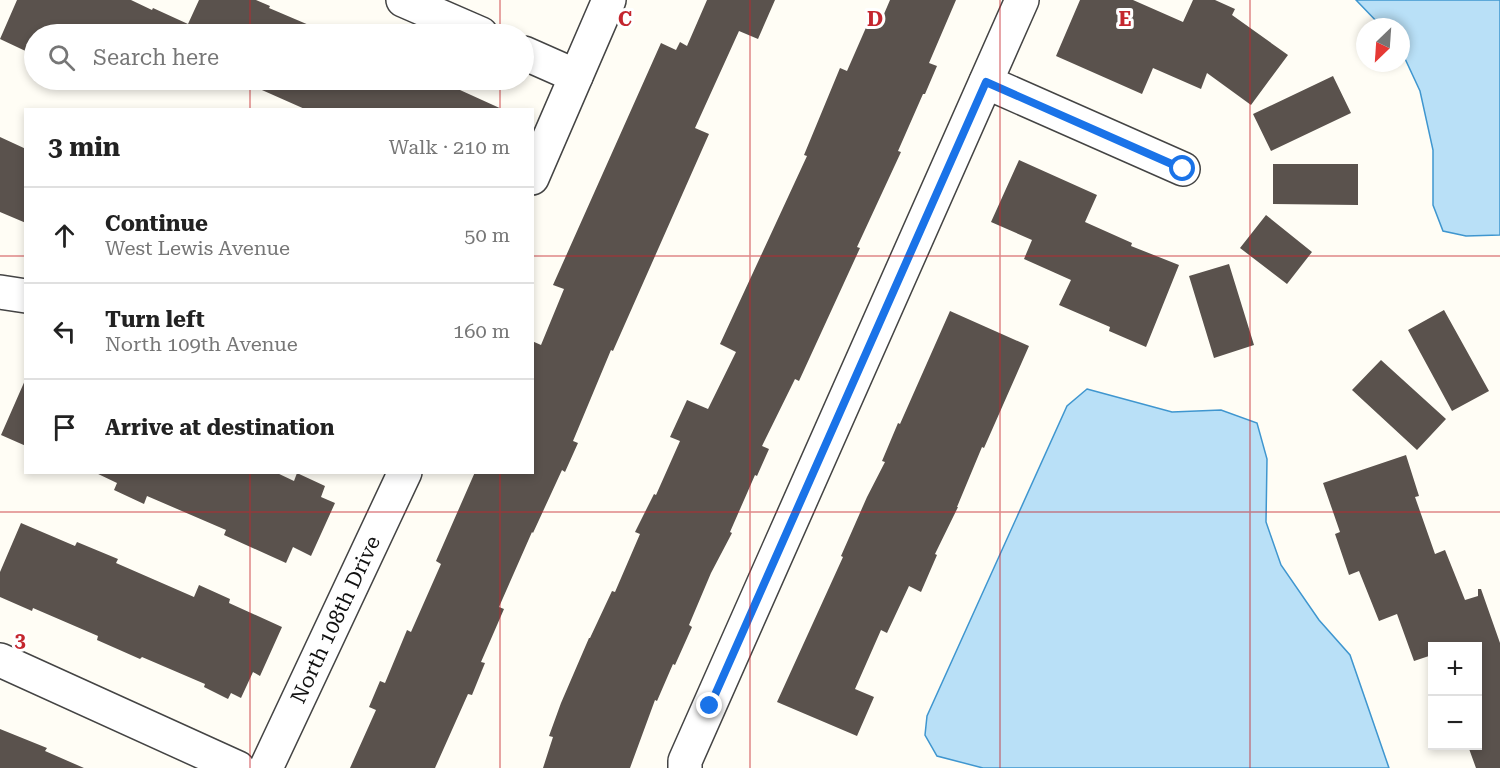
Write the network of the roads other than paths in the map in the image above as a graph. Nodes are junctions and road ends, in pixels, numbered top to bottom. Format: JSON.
{"nodes":[{"id":1,"x":403,"y":0,"type":"edge"},
{"id":2,"x":609,"y":0,"type":"edge"},
{"id":3,"x":1022,"y":0,"type":"edge"},
{"id":4,"x":458,"y":24,"type":"edge"},
{"id":5,"x":534,"y":57,"type":"edge"},
{"id":6,"x":576,"y":76,"type":"junction"},
{"id":7,"x":986,"y":82,"type":"junction"},
{"id":8,"x":1183,"y":169,"type":"dead end"},
{"id":9,"x":534,"y":173,"type":"edge"},
{"id":10,"x":0,"y":292,"type":"edge"},
{"id":11,"x":24,"y":296,"type":"edge"},
{"id":12,"x":404,"y":474,"type":"edge"},
{"id":13,"x":0,"y":660,"type":"edge"},
{"id":14,"x":238,"y":768,"type":"edge"},
{"id":15,"x":266,"y":768,"type":"edge"},
{"id":16,"x":685,"y":768,"type":"edge"}],
"edges":[{"from":1,"to":4,"type":"street"},
{"from":2,"to":6,"type":"street"},
{"from":3,"to":7,"type":"street"},
{"from":5,"to":6,"type":"street"},
{"from":6,"to":9,"type":"street"},
{"from":7,"to":8,"type":"street"},
{"from":7,"to":16,"type":"street"},
{"from":10,"to":11,"type":"street"},
{"from":12,"to":15,"type":"street","name":"North 108th Drive"},
{"from":13,"to":14,"type":"street"}]}
